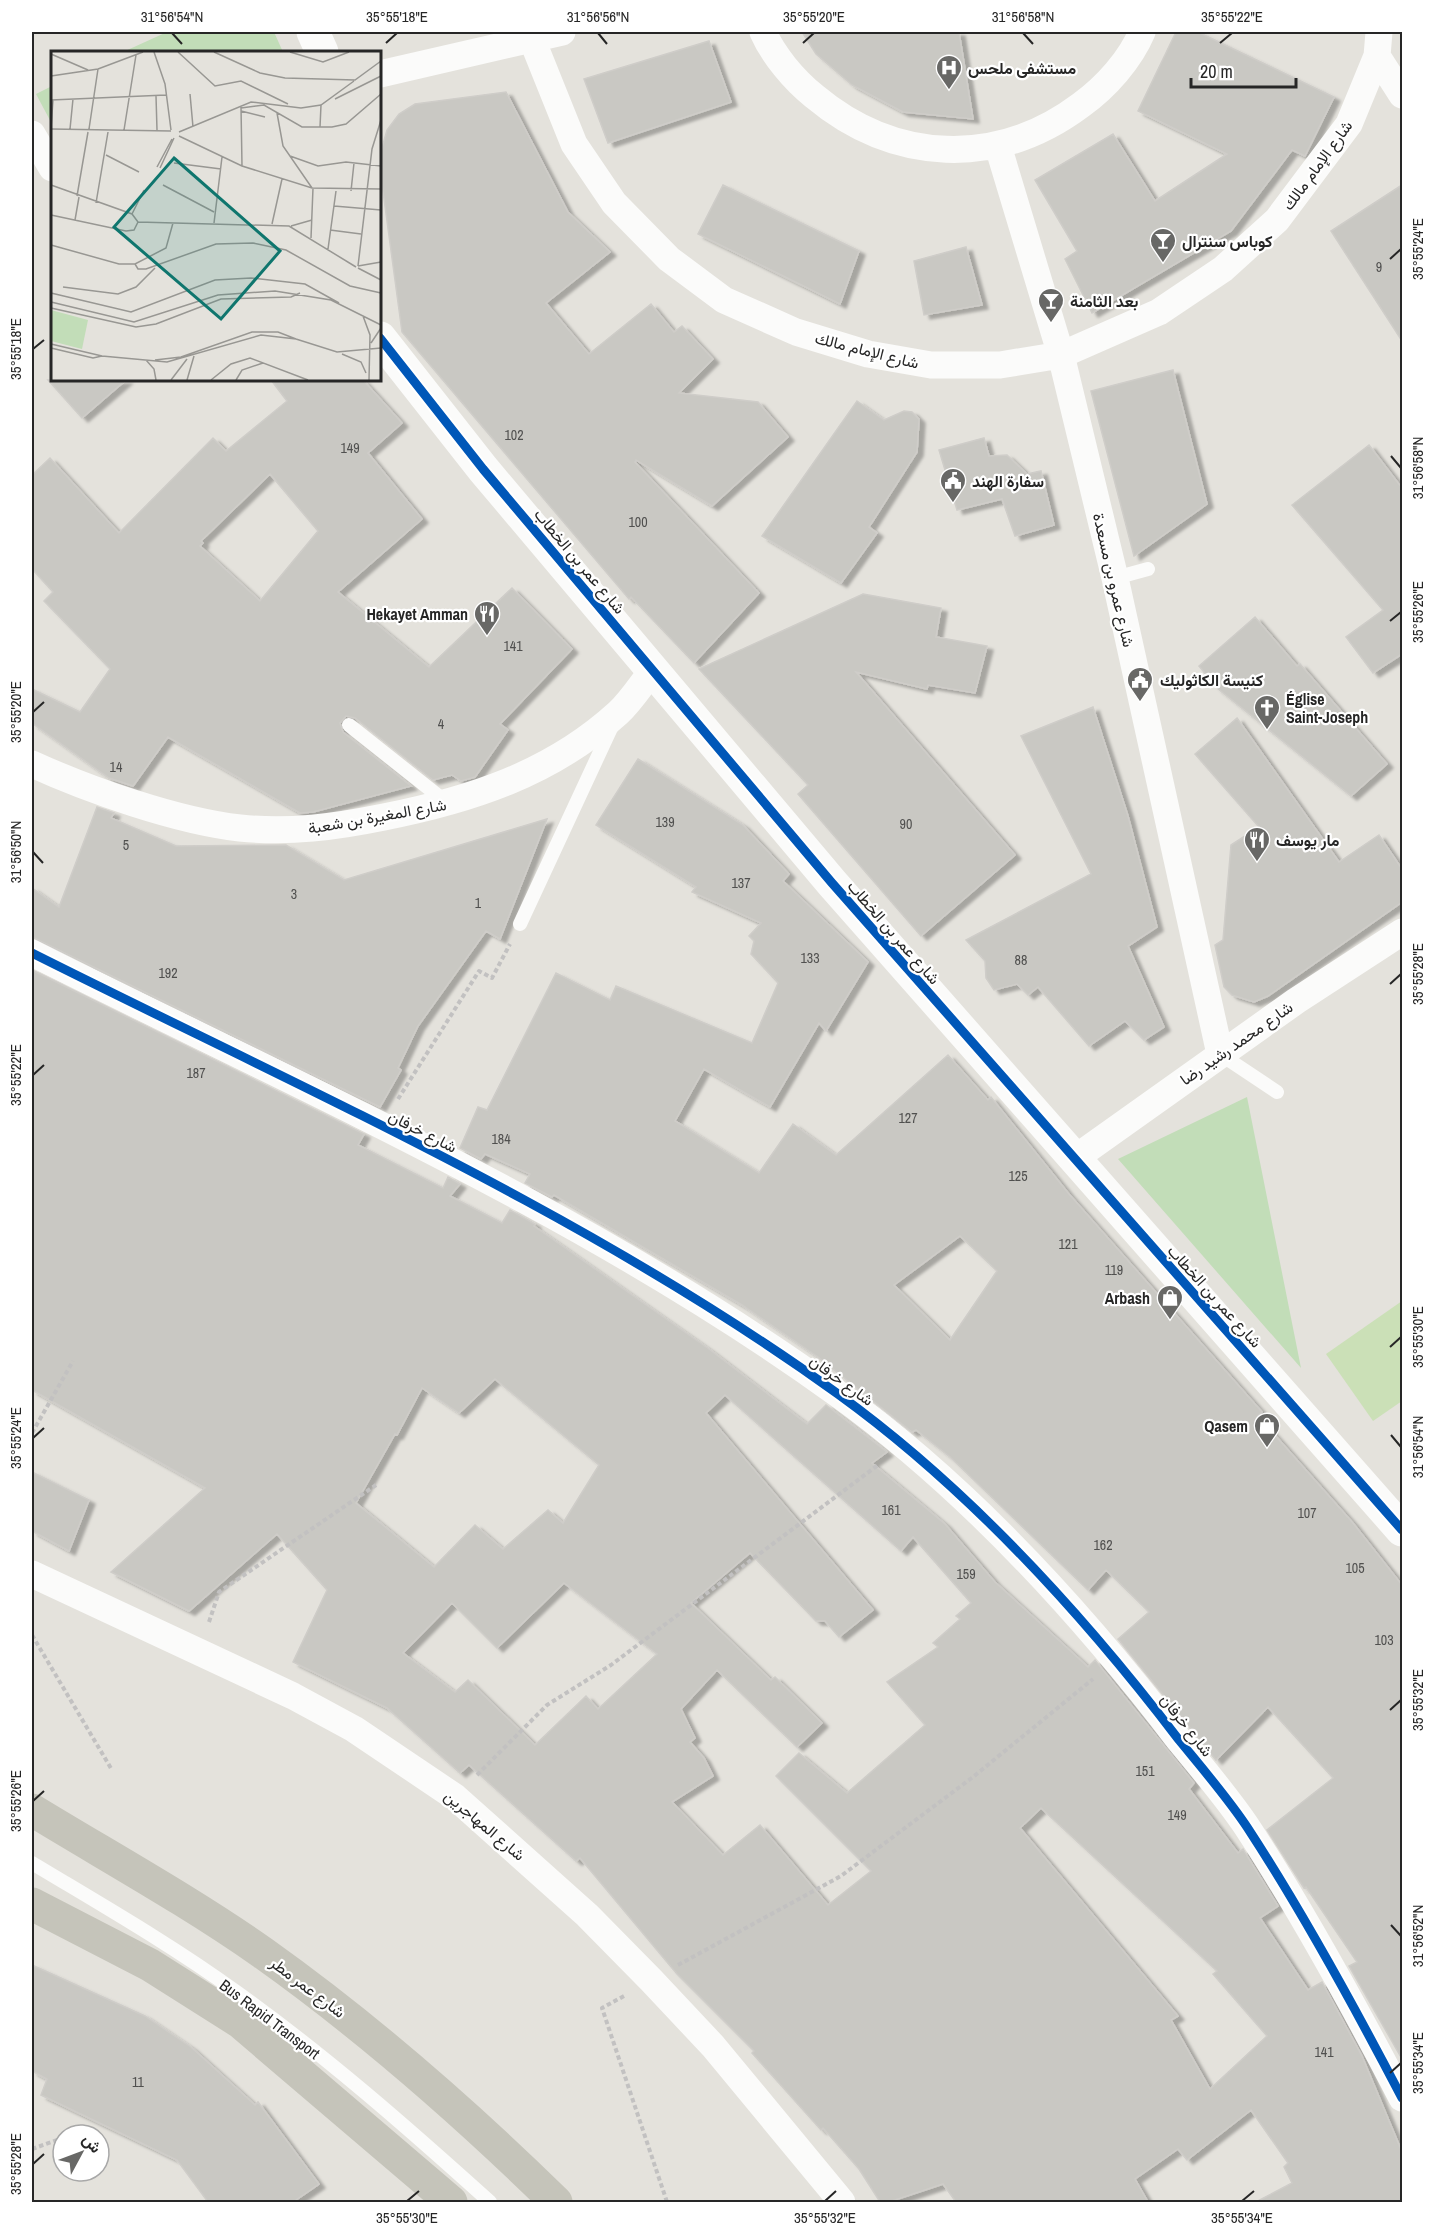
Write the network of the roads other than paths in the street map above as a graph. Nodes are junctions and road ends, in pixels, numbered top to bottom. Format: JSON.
{"nodes":[{"id":1,"x":313,"y":32,"type":"edge"},
{"id":2,"x":562,"y":32,"type":"edge"},
{"id":3,"x":763,"y":32,"type":"edge"},
{"id":4,"x":1142,"y":32,"type":"edge"},
{"id":5,"x":530,"y":35,"type":"edge"},
{"id":6,"x":1378,"y":44,"type":"edge"},
{"id":7,"x":322,"y":51,"type":"edge"},
{"id":8,"x":381,"y":74,"type":"edge"},
{"id":9,"x":1402,"y":95,"type":"edge"},
{"id":10,"x":32,"y":134,"type":"edge"},
{"id":11,"x":998,"y":146,"type":"junction"},
{"id":12,"x":51,"y":166,"type":"edge"},
{"id":13,"x":381,"y":339,"type":"edge"},
{"id":14,"x":1061,"y":355,"type":"junction"},
{"id":15,"x":1148,"y":569,"type":"dead end"},
{"id":16,"x":1115,"y":578,"type":"junction"},
{"id":17,"x":652,"y":671,"type":"junction"},
{"id":18,"x":618,"y":713,"type":"junction"},
{"id":19,"x":349,"y":725,"type":"dead end"},
{"id":20,"x":32,"y":764,"type":"edge"},
{"id":21,"x":448,"y":804,"type":"junction"},
{"id":22,"x":520,"y":924,"type":"road end"},
{"id":23,"x":1402,"y":932,"type":"edge"},
{"id":24,"x":32,"y":953,"type":"edge"},
{"id":25,"x":1220,"y":1054,"type":"junction"},
{"id":26,"x":1277,"y":1092,"type":"dead end"},
{"id":27,"x":1074,"y":1160,"type":"junction"},
{"id":28,"x":1402,"y":1530,"type":"edge"},
{"id":29,"x":32,"y":1574,"type":"edge"},
{"id":30,"x":32,"y":1810,"type":"edge"},
{"id":31,"x":32,"y":1863,"type":"edge"},
{"id":32,"x":32,"y":1904,"type":"edge"},
{"id":33,"x":1402,"y":2098,"type":"edge"},
{"id":34,"x":451,"y":2202,"type":"edge"},
{"id":35,"x":490,"y":2202,"type":"edge"},
{"id":36,"x":556,"y":2202,"type":"edge"},
{"id":37,"x":842,"y":2202,"type":"edge"}],
"edges":[{"from":1,"to":7,"type":"street"},
{"from":2,"to":5,"type":"street"},
{"from":3,"to":11,"type":"street"},
{"from":4,"to":11,"type":"street"},
{"from":5,"to":8,"type":"street"},
{"from":5,"to":14,"type":"street","name":"شارع الإمام مالك"},
{"from":6,"to":9,"type":"street"},
{"from":6,"to":14,"type":"street","name":"شارع الإمام مالك"},
{"from":10,"to":12,"type":"street"},
{"from":11,"to":14,"type":"street","name":"شارع عمرو بن مسعدة"},
{"from":13,"to":17,"type":"street","name":"شارع عمر بن الخطاب"},
{"from":14,"to":16,"type":"street","name":"شارع عمرو بن مسعدة"},
{"from":15,"to":16,"type":"lane"},
{"from":16,"to":25,"type":"street","name":"شارع عمرو بن مسعدة"},
{"from":17,"to":18,"type":"street","name":"شارع المغيرة بن شعبة"},
{"from":17,"to":27,"type":"street","name":"شارع عمر بن الخطاب"},
{"from":18,"to":21,"type":"street","name":"شارع المغيرة بن شعبة"},
{"from":18,"to":22,"type":"lane"},
{"from":19,"to":21,"type":"lane"},
{"from":20,"to":21,"type":"street","name":"شارع المغيرة بن شعبة"},
{"from":23,"to":25,"type":"street","name":"شارع محمد رشيد رضا"},
{"from":24,"to":33,"type":"street","name":"شارع خرفان"},
{"from":25,"to":26,"type":"lane"},
{"from":25,"to":27,"type":"street","name":"شارع محمد رشيد رضا"},
{"from":27,"to":28,"type":"street","name":"شارع عمر بن الخطاب"},
{"from":29,"to":37,"type":"street","name":"شارع المهاجرين"},
{"from":30,"to":36,"type":"main road","name":"شارع عمر مطر"},
{"from":31,"to":35,"type":"lane","name":"Bus Rapid Transport"},
{"from":32,"to":34,"type":"main road"}]}
